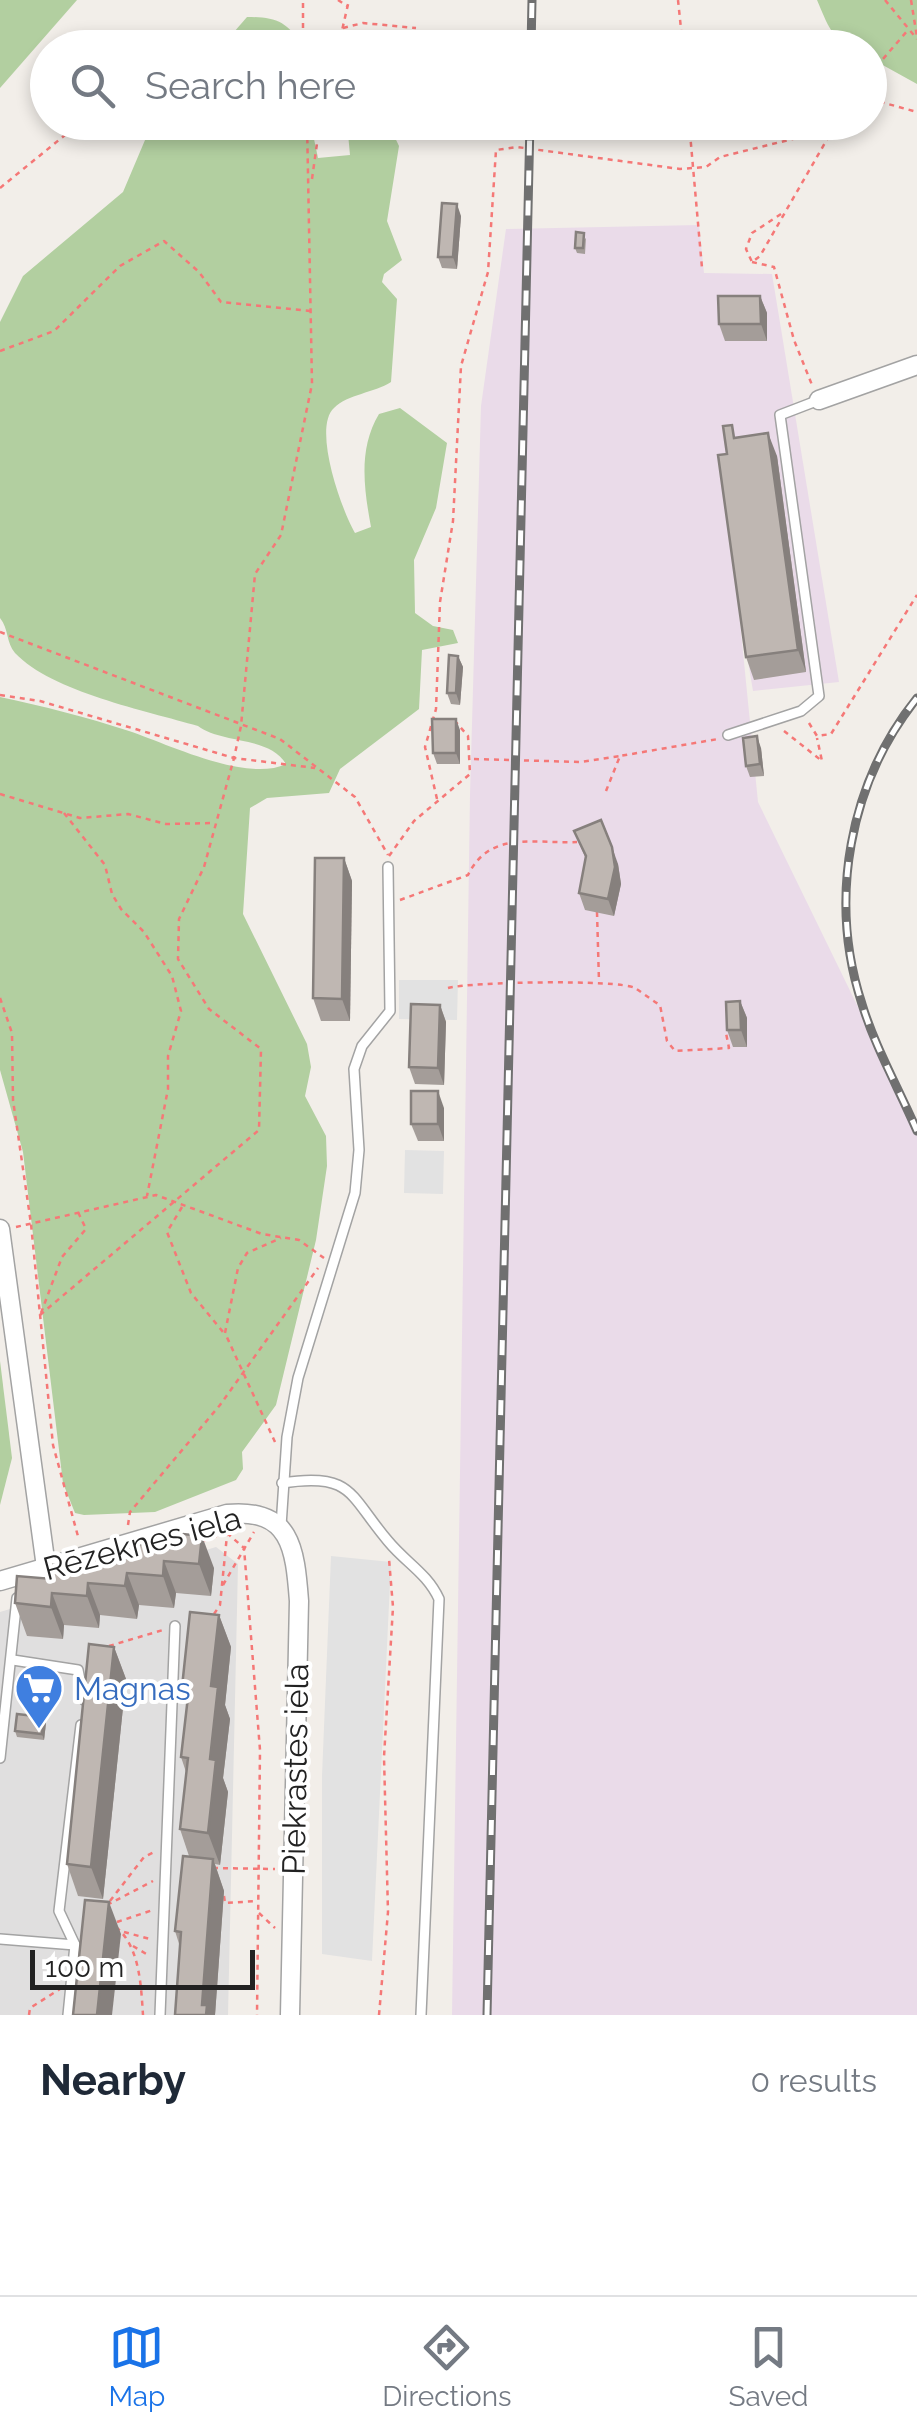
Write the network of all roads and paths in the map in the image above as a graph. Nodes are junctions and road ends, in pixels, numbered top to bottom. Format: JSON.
{"nodes":[{"id":1,"x":303,"y":0,"type":"edge"},
{"id":2,"x":338,"y":0,"type":"edge"},
{"id":3,"x":349,"y":0,"type":"edge"},
{"id":4,"x":678,"y":0,"type":"edge"},
{"id":5,"x":885,"y":0,"type":"edge"},
{"id":6,"x":911,"y":0,"type":"edge"},
{"id":7,"x":348,"y":7,"type":"junction"},
{"id":8,"x":343,"y":28,"type":"joint"},
{"id":9,"x":416,"y":28,"type":"dead end"},
{"id":10,"x":303,"y":30,"type":"edge"},
{"id":11,"x":681,"y":30,"type":"edge"},
{"id":12,"x":908,"y":30,"type":"junction"},
{"id":13,"x":917,"y":38,"type":"edge"},
{"id":14,"x":887,"y":54,"type":"edge"},
{"id":15,"x":887,"y":104,"type":"edge"},
{"id":16,"x":917,"y":112,"type":"edge"},
{"id":17,"x":60,"y":140,"type":"edge"},
{"id":18,"x":308,"y":140,"type":"edge"},
{"id":19,"x":317,"y":140,"type":"edge"},
{"id":20,"x":690,"y":140,"type":"edge"},
{"id":21,"x":793,"y":140,"type":"edge"},
{"id":22,"x":826,"y":140,"type":"edge"},
{"id":23,"x":692,"y":168,"type":"junction"},
{"id":24,"x":311,"y":185,"type":"junction"},
{"id":25,"x":0,"y":188,"type":"edge"},
{"id":26,"x":782,"y":214,"type":"junction"},
{"id":27,"x":752,"y":262,"type":"junction"},
{"id":28,"x":702,"y":268,"type":"dead end"},
{"id":29,"x":312,"y":311,"type":"junction"},
{"id":30,"x":0,"y":351,"type":"edge"},
{"id":31,"x":917,"y":365,"type":"edge"},
{"id":32,"x":818,"y":400,"type":"junction"},
{"id":33,"x":917,"y":595,"type":"edge"},
{"id":34,"x":0,"y":632,"type":"edge"},
{"id":35,"x":0,"y":695,"type":"edge"},
{"id":36,"x":801,"y":711,"type":"junction"},
{"id":37,"x":240,"y":721,"type":"junction"},
{"id":38,"x":764,"y":723,"type":"junction"},
{"id":39,"x":431,"y":728,"type":"junction"},
{"id":40,"x":728,"y":735,"type":"joint"},
{"id":41,"x":817,"y":736,"type":"junction"},
{"id":42,"x":620,"y":756,"type":"junction"},
{"id":43,"x":234,"y":758,"type":"junction"},
{"id":44,"x":472,"y":759,"type":"junction"},
{"id":45,"x":316,"y":768,"type":"junction"},
{"id":46,"x":606,"y":791,"type":"dead end"},
{"id":47,"x":0,"y":794,"type":"edge"},
{"id":48,"x":437,"y":799,"type":"junction"},
{"id":49,"x":64,"y":813,"type":"junction"},
{"id":50,"x":215,"y":824,"type":"junction"},
{"id":51,"x":578,"y":842,"type":"edge"},
{"id":52,"x":388,"y":862,"type":"junction"},
{"id":53,"x":389,"y":904,"type":"junction"},
{"id":54,"x":597,"y":912,"type":"edge"},
{"id":55,"x":599,"y":984,"type":"junction"},
{"id":56,"x":448,"y":988,"type":"dead end"},
{"id":57,"x":0,"y":998,"type":"edge"},
{"id":58,"x":726,"y":1033,"type":"edge"},
{"id":59,"x":147,"y":1196,"type":"junction"},
{"id":60,"x":169,"y":1202,"type":"junction"},
{"id":61,"x":182,"y":1206,"type":"junction"},
{"id":62,"x":77,"y":1210,"type":"junction"},
{"id":63,"x":31,"y":1224,"type":"junction"},
{"id":64,"x":0,"y":1229,"type":"edge"},
{"id":65,"x":283,"y":1237,"type":"junction"},
{"id":66,"x":330,"y":1259,"type":"junction"},
{"id":67,"x":40,"y":1314,"type":"junction"},
{"id":68,"x":225,"y":1333,"type":"junction"},
{"id":69,"x":242,"y":1372,"type":"junction"},
{"id":70,"x":284,"y":1461,"type":"junction"},
{"id":71,"x":282,"y":1484,"type":"junction"},
{"id":72,"x":273,"y":1521,"type":"junction"},
{"id":73,"x":388,"y":1540,"type":"junction"},
{"id":74,"x":123,"y":1544,"type":"junction"},
{"id":75,"x":192,"y":1544,"type":"edge"},
{"id":76,"x":244,"y":1550,"type":"junction"},
{"id":77,"x":84,"y":1556,"type":"junction"},
{"id":78,"x":46,"y":1567,"type":"junction"},
{"id":79,"x":8,"y":1578,"type":"edge"},
{"id":80,"x":222,"y":1587,"type":"dead end"},
{"id":81,"x":176,"y":1626,"type":"dead end"},
{"id":82,"x":13,"y":1660,"type":"junction"},
{"id":83,"x":35,"y":1661,"type":"junction"},
{"id":84,"x":45,"y":1716,"type":"edge"},
{"id":85,"x":0,"y":1758,"type":"edge"},
{"id":86,"x":168,"y":1845,"type":"junction"},
{"id":87,"x":204,"y":1868,"type":"edge"},
{"id":88,"x":259,"y":1868,"type":"junction"},
{"id":89,"x":294,"y":1870,"type":"junction"},
{"id":90,"x":166,"y":1876,"type":"junction"},
{"id":91,"x":224,"y":1896,"type":"dead end"},
{"id":92,"x":258,"y":1900,"type":"junction"},
{"id":93,"x":106,"y":1905,"type":"junction"},
{"id":94,"x":165,"y":1907,"type":"junction"},
{"id":95,"x":99,"y":1916,"type":"edge"},
{"id":96,"x":123,"y":1932,"type":"junction"},
{"id":97,"x":0,"y":1938,"type":"edge"},
{"id":98,"x":164,"y":1938,"type":"junction"},
{"id":99,"x":130,"y":1944,"type":"junction"},
{"id":100,"x":75,"y":1945,"type":"junction"},
{"id":101,"x":162,"y":1962,"type":"junction"},
{"id":102,"x":71,"y":1990,"type":"junction"},
{"id":103,"x":29,"y":2015,"type":"edge"},
{"id":104,"x":68,"y":2015,"type":"edge"},
{"id":105,"x":143,"y":2015,"type":"edge"},
{"id":106,"x":160,"y":2015,"type":"edge"},
{"id":107,"x":257,"y":2015,"type":"edge"},
{"id":108,"x":290,"y":2015,"type":"edge"},
{"id":109,"x":379,"y":2015,"type":"edge"},
{"id":110,"x":421,"y":2015,"type":"edge"}],
"edges":[{"from":1,"to":10,"type":"path"},
{"from":2,"to":7,"type":"path"},
{"from":3,"to":7,"type":"path"},
{"from":4,"to":11,"type":"path"},
{"from":5,"to":12,"type":"path"},
{"from":6,"to":13,"type":"path"},
{"from":7,"to":8,"type":"path"},
{"from":8,"to":9,"type":"path"},
{"from":12,"to":13,"type":"path"},
{"from":12,"to":14,"type":"path"},
{"from":15,"to":16,"type":"path"},
{"from":17,"to":25,"type":"path"},
{"from":18,"to":24,"type":"path"},
{"from":19,"to":24,"type":"path"},
{"from":20,"to":23,"type":"path"},
{"from":21,"to":23,"type":"path"},
{"from":22,"to":26,"type":"path"},
{"from":23,"to":28,"type":"path"},
{"from":23,"to":39,"type":"path"},
{"from":24,"to":29,"type":"path"},
{"from":26,"to":27,"type":"path"},
{"from":26,"to":27,"type":"path"},
{"from":27,"to":32,"type":"path"},
{"from":29,"to":30,"type":"path"},
{"from":29,"to":37,"type":"path"},
{"from":31,"to":32,"type":"street"},
{"from":32,"to":36,"type":"lane"},
{"from":33,"to":41,"type":"path"},
{"from":34,"to":37,"type":"path"},
{"from":35,"to":43,"type":"path"},
{"from":36,"to":38,"type":"lane"},
{"from":36,"to":41,"type":"path"},
{"from":37,"to":43,"type":"path"},
{"from":37,"to":45,"type":"path"},
{"from":38,"to":40,"type":"lane"},
{"from":38,"to":41,"type":"path"},
{"from":39,"to":44,"type":"path"},
{"from":39,"to":48,"type":"path"},
{"from":40,"to":42,"type":"path"},
{"from":42,"to":44,"type":"path"},
{"from":42,"to":46,"type":"path"},
{"from":43,"to":45,"type":"path"},
{"from":43,"to":50,"type":"path"},
{"from":44,"to":48,"type":"path"},
{"from":45,"to":52,"type":"path"},
{"from":47,"to":49,"type":"path"},
{"from":48,"to":52,"type":"path"},
{"from":49,"to":50,"type":"path"},
{"from":49,"to":59,"type":"path"},
{"from":50,"to":60,"type":"path"},
{"from":51,"to":53,"type":"path"},
{"from":52,"to":53,"type":"lane"},
{"from":53,"to":66,"type":"lane"},
{"from":54,"to":55,"type":"path"},
{"from":55,"to":56,"type":"path"},
{"from":55,"to":58,"type":"path"},
{"from":57,"to":63,"type":"path"},
{"from":59,"to":60,"type":"path"},
{"from":59,"to":62,"type":"path"},
{"from":60,"to":61,"type":"path"},
{"from":60,"to":67,"type":"path"},
{"from":61,"to":65,"type":"path"},
{"from":61,"to":68,"type":"path"},
{"from":62,"to":63,"type":"path"},
{"from":62,"to":67,"type":"path"},
{"from":63,"to":64,"type":"path"},
{"from":63,"to":67,"type":"path"},
{"from":64,"to":78,"type":"street"},
{"from":65,"to":66,"type":"path"},
{"from":65,"to":68,"type":"path"},
{"from":66,"to":69,"type":"path"},
{"from":66,"to":70,"type":"lane"},
{"from":67,"to":77,"type":"path"},
{"from":68,"to":69,"type":"path"},
{"from":69,"to":70,"type":"path"},
{"from":69,"to":74,"type":"path"},
{"from":70,"to":71,"type":"lane"},
{"from":71,"to":72,"type":"lane"},
{"from":71,"to":73,"type":"lane"},
{"from":72,"to":74,"type":"street","name":"Rēzeknes iela"},
{"from":72,"to":76,"type":"path"},
{"from":72,"to":89,"type":"street","name":"Piekrastes iela"},
{"from":73,"to":109,"type":"path"},
{"from":73,"to":110,"type":"lane"},
{"from":74,"to":77,"type":"street","name":"Rēzeknes iela"},
{"from":75,"to":76,"type":"path"},
{"from":76,"to":80,"type":"path"},
{"from":76,"to":88,"type":"path"},
{"from":77,"to":78,"type":"street","name":"Rēzeknes iela"},
{"from":78,"to":79,"type":"street","name":"Rēzeknes iela"},
{"from":79,"to":82,"type":"lane"},
{"from":81,"to":86,"type":"lane"},
{"from":82,"to":83,"type":"lane"},
{"from":82,"to":85,"type":"lane"},
{"from":83,"to":84,"type":"path"},
{"from":83,"to":100,"type":"lane"},
{"from":86,"to":90,"type":"lane"},
{"from":86,"to":93,"type":"path"},
{"from":87,"to":88,"type":"path"},
{"from":88,"to":89,"type":"path"},
{"from":88,"to":92,"type":"path"},
{"from":89,"to":108,"type":"street","name":"Piekrastes iela"},
{"from":90,"to":93,"type":"path"},
{"from":90,"to":94,"type":"lane"},
{"from":91,"to":92,"type":"path"},
{"from":92,"to":107,"type":"path"},
{"from":93,"to":95,"type":"path"},
{"from":94,"to":96,"type":"path"},
{"from":94,"to":98,"type":"lane"},
{"from":96,"to":98,"type":"path"},
{"from":96,"to":99,"type":"path"},
{"from":97,"to":100,"type":"lane"},
{"from":98,"to":101,"type":"lane"},
{"from":99,"to":101,"type":"path"},
{"from":99,"to":105,"type":"path"},
{"from":100,"to":102,"type":"lane"},
{"from":101,"to":106,"type":"lane"},
{"from":102,"to":103,"type":"path"},
{"from":102,"to":104,"type":"lane"}]}
